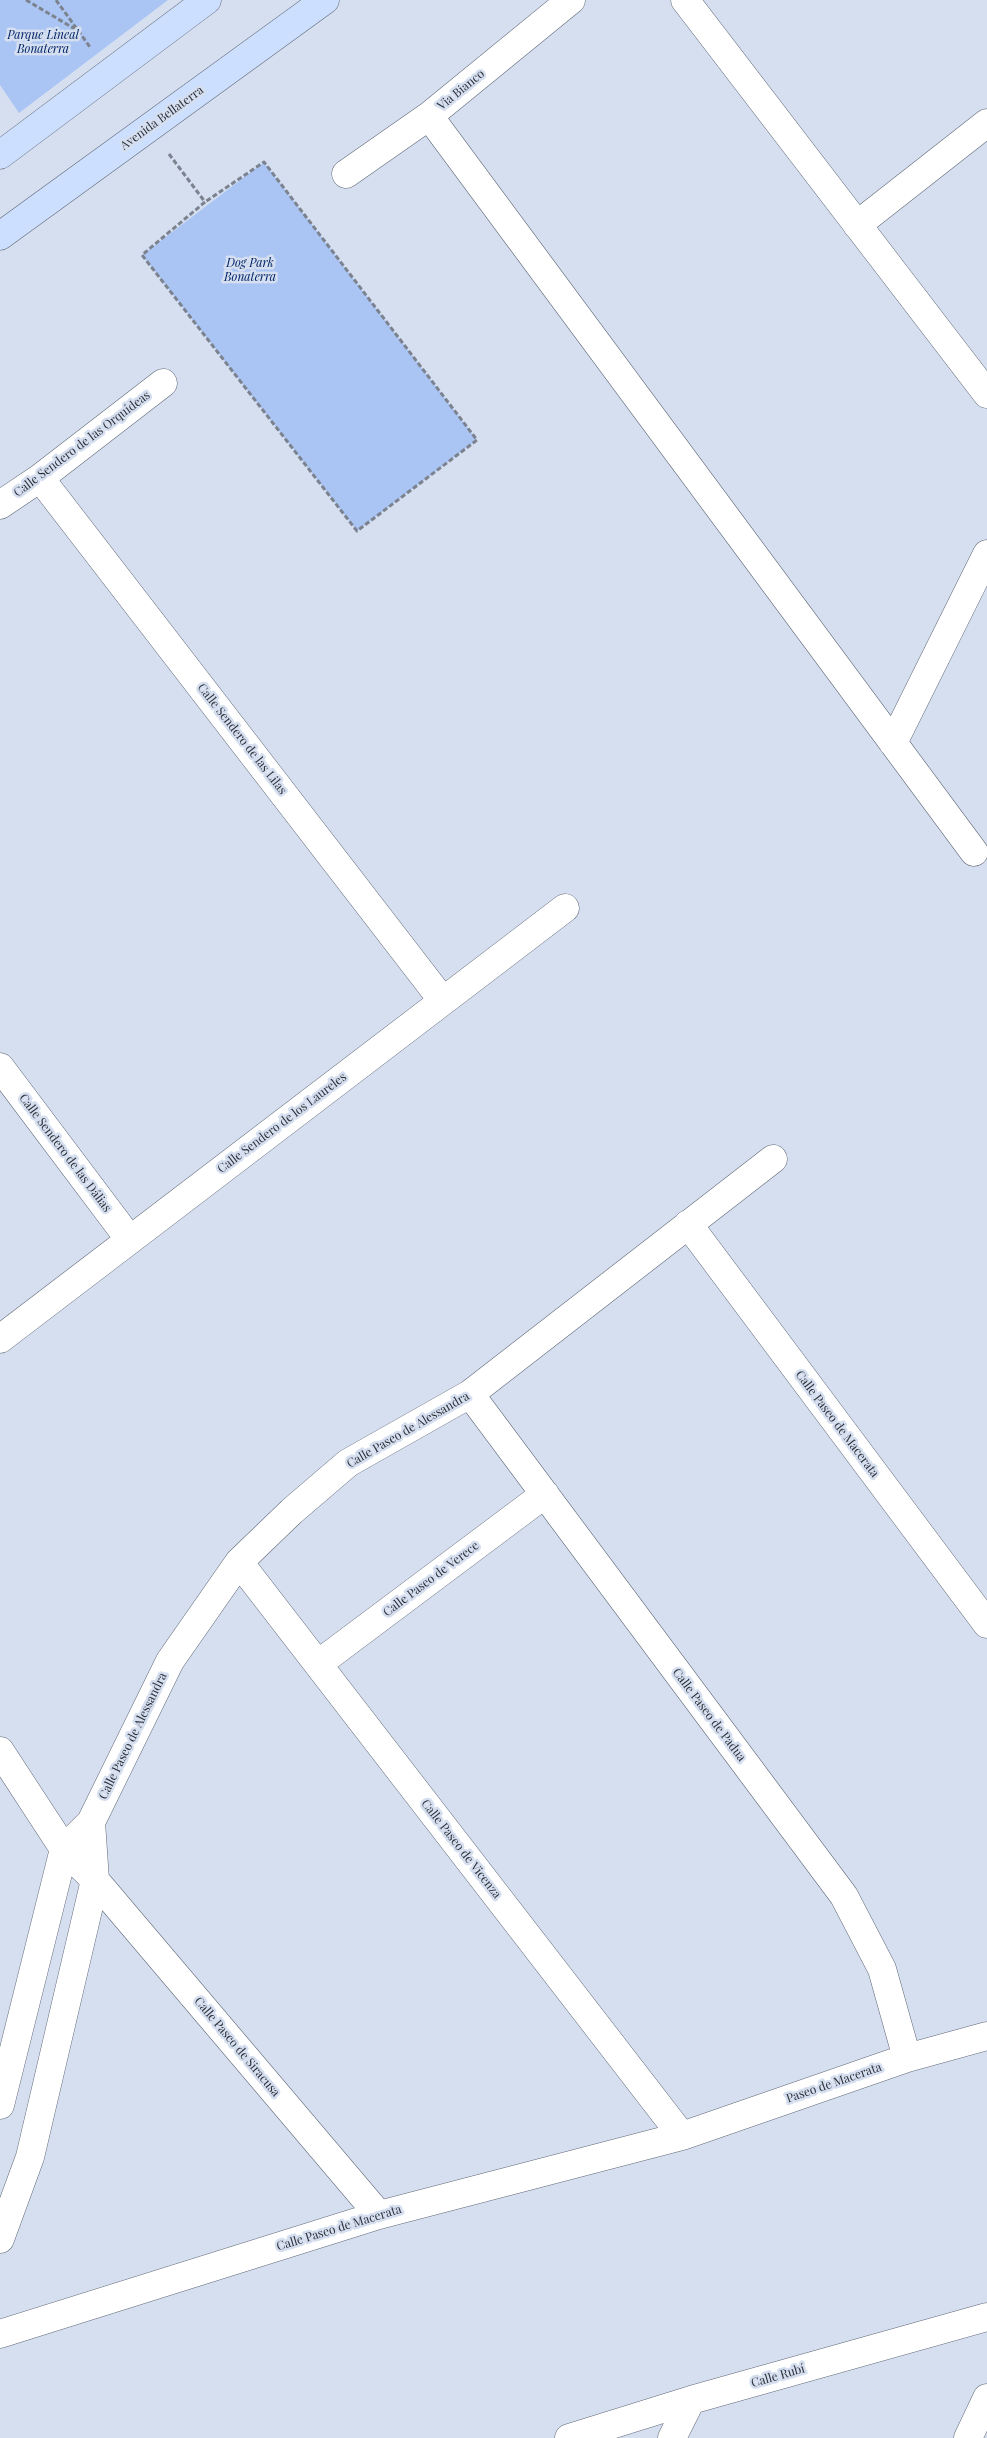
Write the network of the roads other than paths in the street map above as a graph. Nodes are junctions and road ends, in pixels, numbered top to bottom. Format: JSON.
{"nodes":[{"id":1,"x":207,"y":0,"type":"edge"},
{"id":2,"x":325,"y":0,"type":"edge"},
{"id":3,"x":571,"y":0,"type":"edge"},
{"id":4,"x":685,"y":0,"type":"edge"},
{"id":5,"x":429,"y":116,"type":"junction"},
{"id":6,"x":987,"y":123,"type":"edge"},
{"id":7,"x":0,"y":155,"type":"edge"},
{"id":8,"x":346,"y":174,"type":"dead end"},
{"id":9,"x":857,"y":225,"type":"junction"},
{"id":10,"x":0,"y":236,"type":"edge"},
{"id":11,"x":163,"y":383,"type":"dead end"},
{"id":12,"x":987,"y":394,"type":"edge"},
{"id":13,"x":40,"y":478,"type":"junction"},
{"id":14,"x":0,"y":505,"type":"edge"},
{"id":15,"x":987,"y":554,"type":"edge"},
{"id":16,"x":893,"y":743,"type":"junction"},
{"id":17,"x":974,"y":852,"type":"dead end"},
{"id":18,"x":565,"y":908,"type":"dead end"},
{"id":19,"x":443,"y":1001,"type":"junction"},
{"id":20,"x":0,"y":1067,"type":"edge"},
{"id":21,"x":772,"y":1159,"type":"dead end"},
{"id":22,"x":688,"y":1224,"type":"junction"},
{"id":23,"x":130,"y":1240,"type":"junction"},
{"id":24,"x":0,"y":1339,"type":"edge"},
{"id":25,"x":470,"y":1394,"type":"junction"},
{"id":26,"x":545,"y":1494,"type":"junction"},
{"id":27,"x":239,"y":1562,"type":"junction"},
{"id":28,"x":987,"y":1624,"type":"edge"},
{"id":29,"x":318,"y":1664,"type":"junction"},
{"id":30,"x":0,"y":1750,"type":"edge"},
{"id":31,"x":91,"y":1822,"type":"junction"},
{"id":32,"x":64,"y":1849,"type":"junction"},
{"id":33,"x":95,"y":1880,"type":"junction"},
{"id":34,"x":987,"y":2036,"type":"edge"},
{"id":35,"x":907,"y":2058,"type":"junction"},
{"id":36,"x":0,"y":2105,"type":"edge"},
{"id":37,"x":682,"y":2136,"type":"junction"},
{"id":38,"x":6,"y":2201,"type":"edge"},
{"id":39,"x":379,"y":2215,"type":"junction"},
{"id":40,"x":0,"y":2240,"type":"edge"},
{"id":41,"x":987,"y":2318,"type":"edge"},
{"id":42,"x":0,"y":2334,"type":"edge"},
{"id":43,"x":987,"y":2398,"type":"edge"},
{"id":44,"x":691,"y":2400,"type":"junction"},
{"id":45,"x":569,"y":2438,"type":"edge"},
{"id":46,"x":672,"y":2438,"type":"edge"},
{"id":47,"x":968,"y":2438,"type":"edge"}],
"edges":[{"from":1,"to":7,"type":"street"},
{"from":2,"to":10,"type":"street","name":"Avenida Bellaterra"},
{"from":3,"to":5,"type":"street","name":"Via Bianco"},
{"from":4,"to":9,"type":"street"},
{"from":5,"to":8,"type":"street","name":"Via Bianco"},
{"from":5,"to":16,"type":"street"},
{"from":6,"to":9,"type":"street"},
{"from":9,"to":12,"type":"street"},
{"from":11,"to":13,"type":"street","name":"Calle Sendero de las Orquídeas"},
{"from":13,"to":14,"type":"street","name":"Calle Sendero de las Orquídeas"},
{"from":13,"to":19,"type":"street","name":"Calle Sendero de las Lilas"},
{"from":15,"to":16,"type":"street"},
{"from":16,"to":17,"type":"street"},
{"from":18,"to":19,"type":"street","name":"Calle Sendero de los Laureles"},
{"from":19,"to":23,"type":"street","name":"Calle Sendero de los Laureles"},
{"from":20,"to":23,"type":"street","name":"Calle Sendero de las Dálias"},
{"from":21,"to":22,"type":"street","name":"Calle Paseo de Alessandra"},
{"from":22,"to":25,"type":"street","name":"Calle Paseo de Alessandra"},
{"from":22,"to":28,"type":"street","name":"Calle Paseo de Macerata"},
{"from":23,"to":24,"type":"street","name":"Calle Sendero de los Laureles"},
{"from":25,"to":26,"type":"street","name":"Calle Paseo de Padua"},
{"from":25,"to":27,"type":"street","name":"Calle Paseo de Alessandra"},
{"from":26,"to":29,"type":"street","name":"Calle Paseo de Verece"},
{"from":26,"to":35,"type":"street","name":"Calle Paseo de Padua"},
{"from":27,"to":29,"type":"street","name":"Calle Paseo de Vicenza"},
{"from":27,"to":31,"type":"street","name":"Calle Paseo de Alessandra"},
{"from":29,"to":37,"type":"street","name":"Calle Paseo de Vicenza"},
{"from":30,"to":32,"type":"street","name":"Calle Paseo de Siracusa"},
{"from":31,"to":32,"type":"street","name":"Calle Paseo de Alessandra"},
{"from":31,"to":33,"type":"street"},
{"from":32,"to":33,"type":"street","name":"Calle Paseo de Siracusa"},
{"from":32,"to":36,"type":"street"},
{"from":33,"to":38,"type":"street"},
{"from":33,"to":39,"type":"street","name":"Calle Paseo de Siracusa"},
{"from":34,"to":35,"type":"street","name":"Paseo de Macerata"},
{"from":35,"to":37,"type":"street","name":"Paseo de Macerata"},
{"from":37,"to":39,"type":"street","name":"Calle Paseo de Macerata"},
{"from":38,"to":40,"type":"street"},
{"from":39,"to":42,"type":"street","name":"Calle Paseo de Macerata"},
{"from":41,"to":44,"type":"street","name":"Calle Rubí"},
{"from":43,"to":47,"type":"street"},
{"from":44,"to":45,"type":"street","name":"Calle Rubí"},
{"from":44,"to":46,"type":"street"}]}
